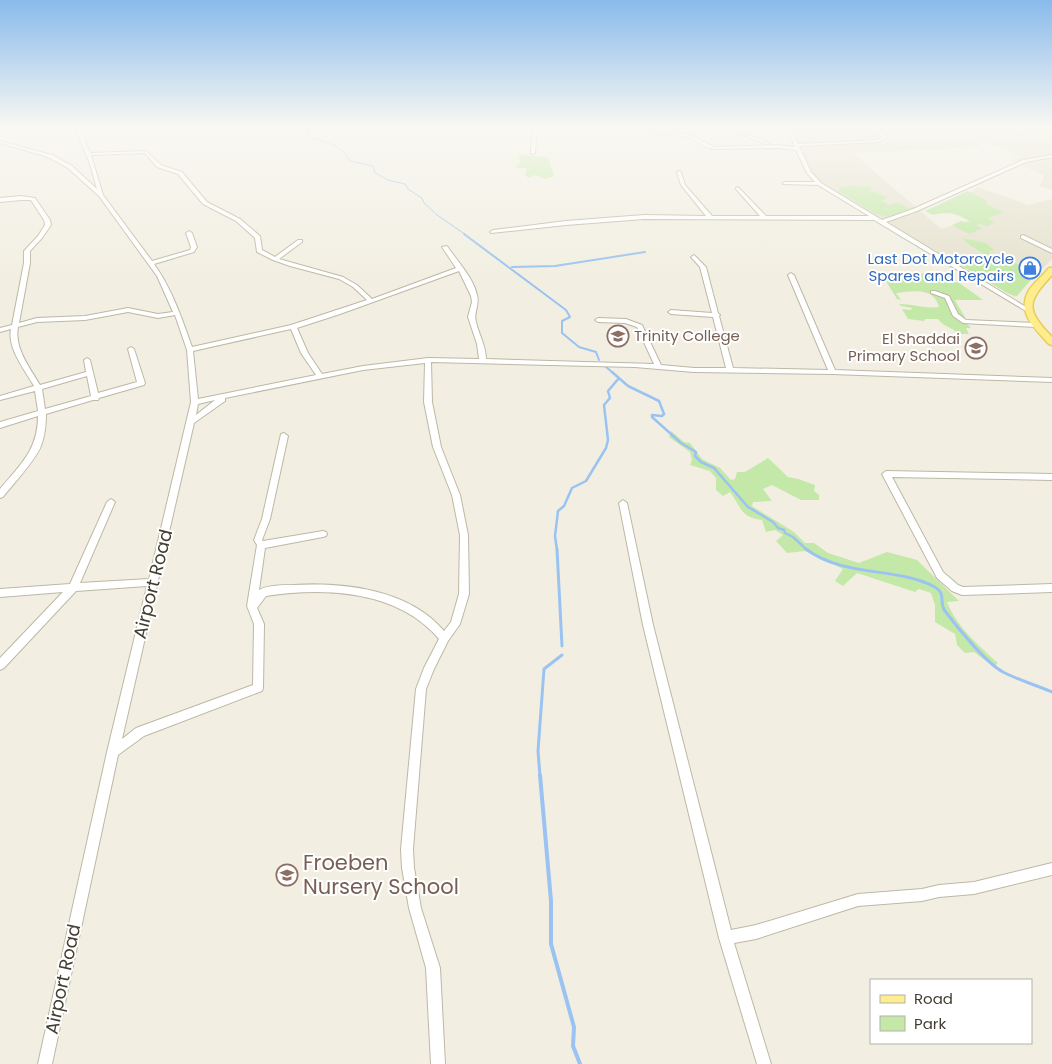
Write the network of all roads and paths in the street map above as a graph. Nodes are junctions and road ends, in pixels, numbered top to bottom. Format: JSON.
{"nodes":[{"id":1,"x":81,"y":177,"type":"edge"},
{"id":2,"x":95,"y":177,"type":"edge"},
{"id":3,"x":182,"y":177,"type":"edge"},
{"id":4,"x":680,"y":177,"type":"edge"},
{"id":5,"x":812,"y":177,"type":"edge"},
{"id":6,"x":990,"y":177,"type":"edge"},
{"id":7,"x":785,"y":183,"type":"dead end"},
{"id":8,"x":819,"y":184,"type":"junction"},
{"id":9,"x":738,"y":188,"type":"dead end"},
{"id":10,"x":101,"y":195,"type":"junction"},
{"id":11,"x":0,"y":200,"type":"edge"},
{"id":12,"x":710,"y":217,"type":"junction"},
{"id":13,"x":764,"y":217,"type":"junction"},
{"id":14,"x":874,"y":218,"type":"junction"},
{"id":15,"x":882,"y":222,"type":"junction"},
{"id":16,"x":493,"y":232,"type":"dead end"},
{"id":17,"x":189,"y":233,"type":"dead end"},
{"id":18,"x":1023,"y":237,"type":"dead end"},
{"id":19,"x":300,"y":241,"type":"dead end"},
{"id":20,"x":444,"y":247,"type":"dead end"},
{"id":21,"x":1052,"y":251,"type":"edge"},
{"id":22,"x":694,"y":257,"type":"dead end"},
{"id":23,"x":274,"y":259,"type":"junction"},
{"id":24,"x":151,"y":262,"type":"junction"},
{"id":25,"x":459,"y":269,"type":"junction"},
{"id":26,"x":1052,"y":270,"type":"edge"},
{"id":27,"x":791,"y":275,"type":"dead end"},
{"id":28,"x":933,"y":292,"type":"dead end"},
{"id":29,"x":372,"y":301,"type":"junction"},
{"id":30,"x":1028,"y":310,"type":"junction"},
{"id":31,"x":671,"y":312,"type":"dead end"},
{"id":32,"x":177,"y":313,"type":"junction"},
{"id":33,"x":717,"y":316,"type":"junction"},
{"id":34,"x":598,"y":320,"type":"dead end"},
{"id":35,"x":1036,"y":325,"type":"junction"},
{"id":36,"x":15,"y":326,"type":"junction"},
{"id":37,"x":293,"y":327,"type":"junction"},
{"id":38,"x":0,"y":330,"type":"edge"},
{"id":39,"x":1052,"y":342,"type":"edge"},
{"id":40,"x":131,"y":349,"type":"dead end"},
{"id":41,"x":190,"y":350,"type":"junction"},
{"id":42,"x":88,"y":360,"type":"dead end"},
{"id":43,"x":428,"y":360,"type":"junction"},
{"id":44,"x":483,"y":362,"type":"junction"},
{"id":45,"x":660,"y":368,"type":"junction"},
{"id":46,"x":730,"y":370,"type":"junction"},
{"id":47,"x":832,"y":372,"type":"junction"},
{"id":48,"x":90,"y":373,"type":"junction"},
{"id":49,"x":320,"y":376,"type":"junction"},
{"id":50,"x":1052,"y":380,"type":"edge"},
{"id":51,"x":38,"y":387,"type":"junction"},
{"id":52,"x":228,"y":395,"type":"junction"},
{"id":53,"x":0,"y":398,"type":"edge"},
{"id":54,"x":95,"y":398,"type":"junction"},
{"id":55,"x":195,"y":402,"type":"junction"},
{"id":56,"x":42,"y":413,"type":"junction"},
{"id":57,"x":192,"y":421,"type":"junction"},
{"id":58,"x":0,"y":425,"type":"edge"},
{"id":59,"x":284,"y":436,"type":"dead end"},
{"id":60,"x":1052,"y":477,"type":"edge"},
{"id":61,"x":0,"y":495,"type":"edge"},
{"id":62,"x":111,"y":502,"type":"dead end"},
{"id":63,"x":623,"y":503,"type":"dead end"},
{"id":64,"x":323,"y":534,"type":"dead end"},
{"id":65,"x":261,"y":545,"type":"junction"},
{"id":66,"x":154,"y":582,"type":"junction"},
{"id":67,"x":73,"y":588,"type":"junction"},
{"id":68,"x":1052,"y":588,"type":"edge"},
{"id":69,"x":0,"y":593,"type":"edge"},
{"id":70,"x":252,"y":607,"type":"junction"},
{"id":71,"x":444,"y":638,"type":"junction"},
{"id":72,"x":0,"y":665,"type":"edge"},
{"id":73,"x":113,"y":752,"type":"junction"},
{"id":74,"x":1052,"y":869,"type":"edge"},
{"id":75,"x":726,"y":938,"type":"junction"},
{"id":76,"x":45,"y":1064,"type":"edge"},
{"id":77,"x":438,"y":1064,"type":"edge"},
{"id":78,"x":764,"y":1064,"type":"edge"}],
"edges":[{"from":1,"to":10,"type":"street"},
{"from":2,"to":10,"type":"street","name":"Airport Road"},
{"from":3,"to":23,"type":"street"},
{"from":4,"to":12,"type":"street"},
{"from":5,"to":8,"type":"street"},
{"from":6,"to":15,"type":"street"},
{"from":7,"to":8,"type":"street"},
{"from":8,"to":14,"type":"street"},
{"from":9,"to":13,"type":"street"},
{"from":10,"to":24,"type":"street","name":"Airport Road"},
{"from":11,"to":36,"type":"street"},
{"from":12,"to":13,"type":"street"},
{"from":12,"to":16,"type":"street"},
{"from":13,"to":14,"type":"street"},
{"from":14,"to":15,"type":"street"},
{"from":15,"to":30,"type":"street"},
{"from":17,"to":24,"type":"street"},
{"from":18,"to":21,"type":"street"},
{"from":19,"to":23,"type":"street"},
{"from":20,"to":25,"type":"street"},
{"from":22,"to":33,"type":"street"},
{"from":23,"to":29,"type":"street"},
{"from":24,"to":32,"type":"street","name":"Airport Road"},
{"from":25,"to":29,"type":"street"},
{"from":25,"to":44,"type":"street"},
{"from":26,"to":30,"type":"main road"},
{"from":27,"to":47,"type":"street"},
{"from":28,"to":35,"type":"street"},
{"from":29,"to":37,"type":"street"},
{"from":30,"to":35,"type":"main road"},
{"from":31,"to":33,"type":"street"},
{"from":32,"to":36,"type":"street"},
{"from":32,"to":41,"type":"street","name":"Airport Road"},
{"from":33,"to":46,"type":"street"},
{"from":34,"to":45,"type":"street"},
{"from":35,"to":39,"type":"main road"},
{"from":36,"to":38,"type":"street"},
{"from":36,"to":51,"type":"street"},
{"from":37,"to":41,"type":"street"},
{"from":37,"to":49,"type":"street"},
{"from":40,"to":54,"type":"street"},
{"from":41,"to":55,"type":"street","name":"Airport Road"},
{"from":42,"to":48,"type":"street"},
{"from":43,"to":44,"type":"street"},
{"from":43,"to":49,"type":"street"},
{"from":43,"to":71,"type":"street"},
{"from":44,"to":45,"type":"street"},
{"from":45,"to":46,"type":"street"},
{"from":46,"to":47,"type":"street"},
{"from":47,"to":50,"type":"street"},
{"from":48,"to":51,"type":"street"},
{"from":48,"to":54,"type":"street"},
{"from":49,"to":52,"type":"street"},
{"from":51,"to":53,"type":"street"},
{"from":51,"to":56,"type":"street"},
{"from":52,"to":55,"type":"street"},
{"from":52,"to":57,"type":"street"},
{"from":54,"to":56,"type":"street"},
{"from":55,"to":57,"type":"street","name":"Airport Road"},
{"from":56,"to":58,"type":"street"},
{"from":56,"to":61,"type":"street"},
{"from":57,"to":66,"type":"street","name":"Airport Road"},
{"from":59,"to":65,"type":"street"},
{"from":60,"to":68,"type":"street"},
{"from":62,"to":67,"type":"street"},
{"from":63,"to":75,"type":"street"},
{"from":64,"to":65,"type":"street"},
{"from":65,"to":70,"type":"street"},
{"from":66,"to":67,"type":"street"},
{"from":66,"to":73,"type":"street","name":"Airport Road"},
{"from":67,"to":69,"type":"street"},
{"from":67,"to":72,"type":"street"},
{"from":70,"to":71,"type":"street"},
{"from":70,"to":73,"type":"street"},
{"from":71,"to":77,"type":"street"},
{"from":73,"to":76,"type":"street","name":"Airport Road"},
{"from":74,"to":75,"type":"street"},
{"from":75,"to":78,"type":"street"}]}
